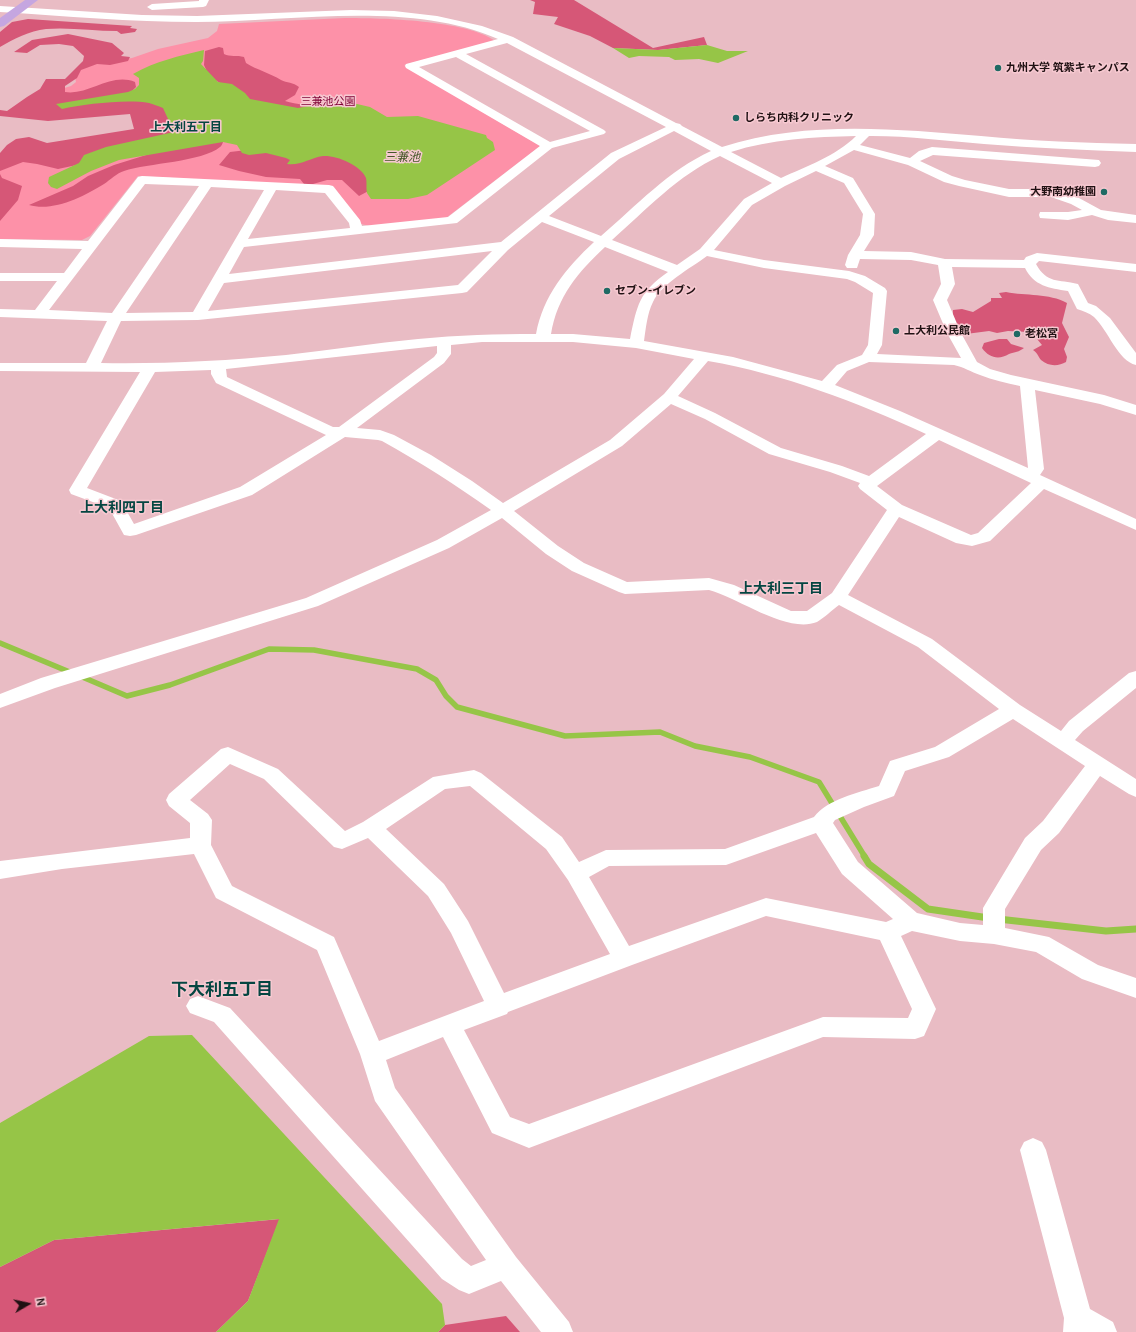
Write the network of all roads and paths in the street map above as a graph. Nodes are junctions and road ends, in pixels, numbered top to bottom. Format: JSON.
{"nodes":[{"id":1,"x":32,"y":0,"type":"edge"},
{"id":2,"x":204,"y":0,"type":"edge"},
{"id":3,"x":152,"y":4,"type":"edge"},
{"id":4,"x":9,"y":8,"type":"edge"},
{"id":5,"x":142,"y":18,"type":"junction"},
{"id":6,"x":0,"y":24,"type":"edge"},
{"id":7,"x":509,"y":39,"type":"junction"},
{"id":8,"x":457,"y":53,"type":"junction"},
{"id":9,"x":676,"y":126,"type":"junction"},
{"id":10,"x":866,"y":132,"type":"junction"},
{"id":11,"x":548,"y":146,"type":"junction"},
{"id":12,"x":852,"y":146,"type":"junction"},
{"id":13,"x":1136,"y":148,"type":"edge"},
{"id":14,"x":721,"y":151,"type":"junction"},
{"id":15,"x":912,"y":162,"type":"junction"},
{"id":16,"x":1095,"y":163,"type":"dead end"},
{"id":17,"x":817,"y":167,"type":"junction"},
{"id":18,"x":208,"y":183,"type":"junction"},
{"id":19,"x":781,"y":183,"type":"junction"},
{"id":20,"x":272,"y":186,"type":"junction"},
{"id":21,"x":1095,"y":211,"type":"junction"},
{"id":22,"x":1045,"y":215,"type":"dead end"},
{"id":23,"x":542,"y":217,"type":"junction"},
{"id":24,"x":1136,"y":219,"type":"edge"},
{"id":25,"x":357,"y":230,"type":"junction"},
{"id":26,"x":604,"y":241,"type":"junction"},
{"id":27,"x":0,"y":243,"type":"edge"},
{"id":28,"x":239,"y":244,"type":"junction"},
{"id":29,"x":91,"y":245,"type":"junction"},
{"id":30,"x":503,"y":247,"type":"junction"},
{"id":31,"x":705,"y":252,"type":"junction"},
{"id":32,"x":855,"y":255,"type":"junction"},
{"id":33,"x":944,"y":263,"type":"junction"},
{"id":34,"x":1028,"y":264,"type":"junction"},
{"id":35,"x":1136,"y":268,"type":"edge"},
{"id":36,"x":679,"y":271,"type":"junction"},
{"id":37,"x":849,"y":275,"type":"junction"},
{"id":38,"x":0,"y":277,"type":"edge"},
{"id":39,"x":68,"y":277,"type":"junction"},
{"id":40,"x":220,"y":279,"type":"junction"},
{"id":41,"x":0,"y":313,"type":"edge"},
{"id":42,"x":40,"y":314,"type":"junction"},
{"id":43,"x":198,"y":316,"type":"junction"},
{"id":44,"x":116,"y":318,"type":"junction"},
{"id":45,"x":543,"y":338,"type":"junction"},
{"id":46,"x":444,"y":341,"type":"junction"},
{"id":47,"x":636,"y":344,"type":"junction"},
{"id":48,"x":705,"y":355,"type":"junction"},
{"id":49,"x":867,"y":358,"type":"junction"},
{"id":50,"x":1136,"y":361,"type":"edge"},
{"id":51,"x":970,"y":364,"type":"junction"},
{"id":52,"x":219,"y":365,"type":"junction"},
{"id":53,"x":6,"y":367,"type":"edge"},
{"id":54,"x":91,"y":368,"type":"junction"},
{"id":55,"x":150,"y":368,"type":"junction"},
{"id":56,"x":0,"y":382,"type":"edge"},
{"id":57,"x":1027,"y":384,"type":"junction"},
{"id":58,"x":825,"y":387,"type":"junction"},
{"id":59,"x":669,"y":397,"type":"junction"},
{"id":60,"x":1136,"y":410,"type":"edge"},
{"id":61,"x":342,"y":432,"type":"junction"},
{"id":62,"x":937,"y":434,"type":"junction"},
{"id":63,"x":1036,"y":479,"type":"junction"},
{"id":64,"x":871,"y":482,"type":"junction"},
{"id":65,"x":896,"y":509,"type":"junction"},
{"id":66,"x":502,"y":510,"type":"junction"},
{"id":67,"x":1136,"y":525,"type":"edge"},
{"id":68,"x":838,"y":597,"type":"junction"},
{"id":69,"x":1136,"y":678,"type":"edge"},
{"id":70,"x":0,"y":701,"type":"edge"},
{"id":71,"x":1013,"y":710,"type":"junction"},
{"id":72,"x":1063,"y":742,"type":"junction"},
{"id":73,"x":1098,"y":764,"type":"junction"},
{"id":74,"x":1136,"y":789,"type":"edge"},
{"id":75,"x":825,"y":819,"type":"junction"},
{"id":76,"x":371,"y":828,"type":"junction"},
{"id":77,"x":200,"y":845,"type":"junction"},
{"id":78,"x":0,"y":870,"type":"edge"},
{"id":79,"x":576,"y":874,"type":"junction"},
{"id":80,"x":910,"y":921,"type":"junction"},
{"id":81,"x":888,"y":932,"type":"junction"},
{"id":82,"x":994,"y":935,"type":"junction"},
{"id":83,"x":624,"y":958,"type":"junction"},
{"id":84,"x":1136,"y":988,"type":"edge"},
{"id":85,"x":198,"y":1006,"type":"dead end"},
{"id":86,"x":499,"y":1007,"type":"junction"},
{"id":87,"x":449,"y":1025,"type":"junction"},
{"id":88,"x":372,"y":1054,"type":"junction"},
{"id":89,"x":1033,"y":1150,"type":"dead end"},
{"id":90,"x":506,"y":1266,"type":"junction"},
{"id":91,"x":1078,"y":1325,"type":"edge"},
{"id":92,"x":559,"y":1332,"type":"edge"},
{"id":93,"x":1103,"y":1332,"type":"edge"}],
"edges":[{"from":1,"to":4,"type":"main road"},
{"from":2,"to":3,"type":"street"},
{"from":3,"to":5,"type":"street"},
{"from":4,"to":5,"type":"street"},
{"from":4,"to":6,"type":"main road"},
{"from":5,"to":7,"type":"street"},
{"from":7,"to":8,"type":"street"},
{"from":7,"to":9,"type":"street"},
{"from":8,"to":11,"type":"street"},
{"from":8,"to":11,"type":"street"},
{"from":9,"to":14,"type":"street"},
{"from":9,"to":23,"type":"street"},
{"from":10,"to":12,"type":"street"},
{"from":10,"to":13,"type":"street"},
{"from":10,"to":14,"type":"street"},
{"from":11,"to":25,"type":"street"},
{"from":12,"to":15,"type":"street"},
{"from":12,"to":17,"type":"street"},
{"from":14,"to":19,"type":"street"},
{"from":14,"to":26,"type":"street"},
{"from":15,"to":16,"type":"street"},
{"from":15,"to":21,"type":"street"},
{"from":17,"to":19,"type":"street"},
{"from":17,"to":32,"type":"street"},
{"from":18,"to":20,"type":"street"},
{"from":18,"to":29,"type":"street"},
{"from":18,"to":44,"type":"street"},
{"from":19,"to":31,"type":"street"},
{"from":20,"to":25,"type":"street"},
{"from":20,"to":28,"type":"street"},
{"from":21,"to":22,"type":"street"},
{"from":21,"to":24,"type":"street"},
{"from":23,"to":26,"type":"street"},
{"from":23,"to":30,"type":"street"},
{"from":25,"to":28,"type":"street"},
{"from":26,"to":36,"type":"street"},
{"from":26,"to":45,"type":"street"},
{"from":27,"to":29,"type":"street"},
{"from":28,"to":40,"type":"street"},
{"from":29,"to":39,"type":"street"},
{"from":30,"to":40,"type":"street"},
{"from":30,"to":43,"type":"street"},
{"from":31,"to":36,"type":"street"},
{"from":31,"to":37,"type":"street"},
{"from":32,"to":33,"type":"street"},
{"from":32,"to":37,"type":"street"},
{"from":33,"to":34,"type":"street"},
{"from":33,"to":51,"type":"street"},
{"from":34,"to":35,"type":"street"},
{"from":34,"to":50,"type":"street"},
{"from":36,"to":47,"type":"street"},
{"from":37,"to":49,"type":"street"},
{"from":38,"to":39,"type":"street"},
{"from":39,"to":42,"type":"street"},
{"from":40,"to":43,"type":"street"},
{"from":41,"to":42,"type":"street"},
{"from":42,"to":44,"type":"street"},
{"from":43,"to":44,"type":"street"},
{"from":44,"to":54,"type":"street"},
{"from":45,"to":46,"type":"street"},
{"from":45,"to":47,"type":"street"},
{"from":46,"to":52,"type":"street"},
{"from":46,"to":61,"type":"street"},
{"from":47,"to":48,"type":"street"},
{"from":48,"to":58,"type":"street"},
{"from":48,"to":59,"type":"street"},
{"from":49,"to":51,"type":"street"},
{"from":49,"to":58,"type":"street"},
{"from":51,"to":57,"type":"street"},
{"from":52,"to":55,"type":"street"},
{"from":52,"to":61,"type":"street"},
{"from":53,"to":54,"type":"street"},
{"from":53,"to":56,"type":"street"},
{"from":54,"to":55,"type":"street"},
{"from":55,"to":61,"type":"street"},
{"from":57,"to":60,"type":"street"},
{"from":57,"to":63,"type":"street"},
{"from":58,"to":62,"type":"street"},
{"from":59,"to":64,"type":"street"},
{"from":59,"to":66,"type":"street"},
{"from":61,"to":66,"type":"street"},
{"from":62,"to":63,"type":"street"},
{"from":62,"to":64,"type":"street"},
{"from":63,"to":65,"type":"street"},
{"from":63,"to":67,"type":"street"},
{"from":64,"to":65,"type":"street"},
{"from":65,"to":68,"type":"street"},
{"from":66,"to":68,"type":"street"},
{"from":66,"to":70,"type":"street"},
{"from":68,"to":71,"type":"street"},
{"from":69,"to":72,"type":"street"},
{"from":71,"to":72,"type":"street"},
{"from":71,"to":75,"type":"street"},
{"from":72,"to":73,"type":"street"},
{"from":73,"to":74,"type":"street"},
{"from":73,"to":82,"type":"street"},
{"from":75,"to":79,"type":"street"},
{"from":75,"to":80,"type":"street"},
{"from":76,"to":77,"type":"street"},
{"from":76,"to":79,"type":"street"},
{"from":76,"to":86,"type":"street"},
{"from":77,"to":78,"type":"street"},
{"from":77,"to":88,"type":"street"},
{"from":79,"to":83,"type":"street"},
{"from":80,"to":81,"type":"street"},
{"from":80,"to":82,"type":"street"},
{"from":81,"to":83,"type":"street"},
{"from":81,"to":87,"type":"street"},
{"from":82,"to":84,"type":"street"},
{"from":83,"to":86,"type":"street"},
{"from":85,"to":90,"type":"street"},
{"from":86,"to":87,"type":"street"},
{"from":87,"to":88,"type":"street"},
{"from":88,"to":90,"type":"street"},
{"from":89,"to":91,"type":"street"},
{"from":90,"to":92,"type":"street"},
{"from":91,"to":93,"type":"street"}]}
